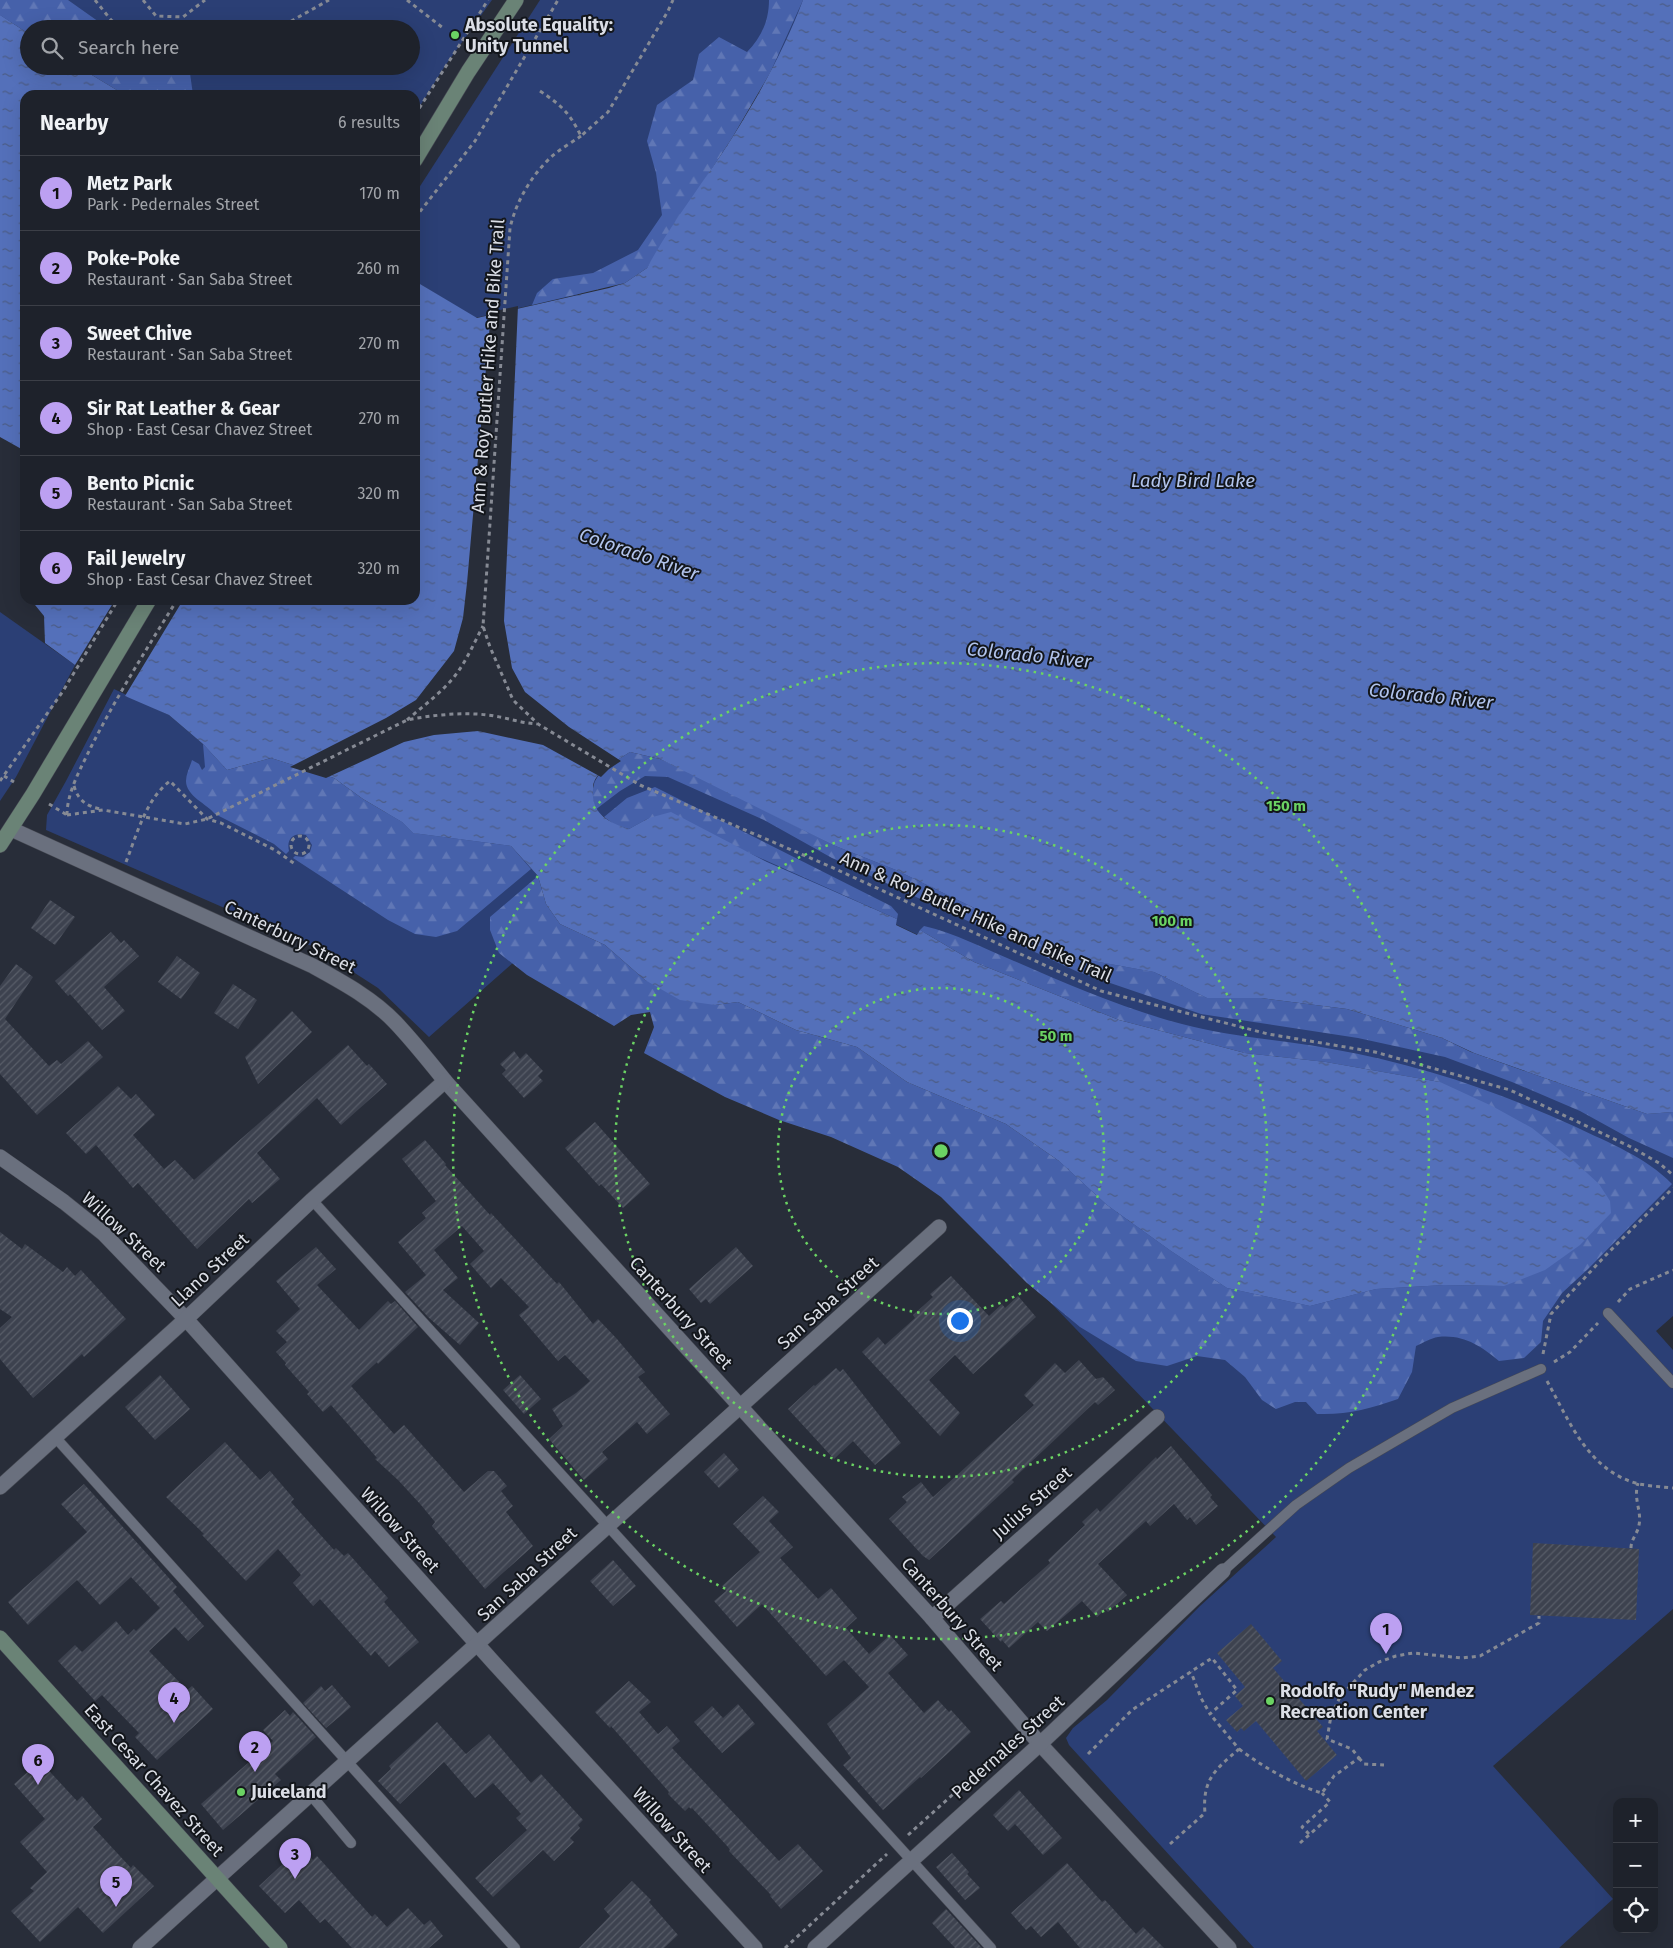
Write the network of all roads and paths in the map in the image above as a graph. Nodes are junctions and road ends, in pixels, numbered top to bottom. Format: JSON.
{"nodes":[{"id":1,"x":96,"y":0,"type":"edge"},
{"id":2,"x":143,"y":0,"type":"edge"},
{"id":3,"x":205,"y":0,"type":"edge"},
{"id":4,"x":329,"y":0,"type":"edge"},
{"id":5,"x":407,"y":0,"type":"edge"},
{"id":6,"x":488,"y":0,"type":"edge"},
{"id":7,"x":516,"y":0,"type":"edge"},
{"id":8,"x":558,"y":0,"type":"edge"},
{"id":9,"x":673,"y":0,"type":"edge"},
{"id":10,"x":111,"y":20,"type":"edge"},
{"id":11,"x":293,"y":20,"type":"edge"},
{"id":12,"x":443,"y":28,"type":"dead end"},
{"id":13,"x":540,"y":91,"type":"dead end"},
{"id":14,"x":420,"y":107,"type":"edge"},
{"id":15,"x":581,"y":136,"type":"junction"},
{"id":16,"x":420,"y":152,"type":"edge"},
{"id":17,"x":420,"y":212,"type":"edge"},
{"id":18,"x":115,"y":605,"type":"edge"},
{"id":19,"x":146,"y":605,"type":"edge"},
{"id":20,"x":174,"y":605,"type":"edge"},
{"id":21,"x":483,"y":626,"type":"junction"},
{"id":22,"x":407,"y":720,"type":"junction"},
{"id":23,"x":538,"y":724,"type":"junction"},
{"id":24,"x":4,"y":776,"type":"junction"},
{"id":25,"x":0,"y":781,"type":"edge"},
{"id":26,"x":14,"y":782,"type":"dead end"},
{"id":27,"x":74,"y":786,"type":"junction"},
{"id":28,"x":49,"y":804,"type":"dead end"},
{"id":29,"x":103,"y":810,"type":"junction"},
{"id":30,"x":68,"y":816,"type":"junction"},
{"id":31,"x":144,"y":816,"type":"junction"},
{"id":32,"x":207,"y":819,"type":"junction"},
{"id":33,"x":11,"y":829,"type":"junction"},
{"id":34,"x":0,"y":845,"type":"edge"},
{"id":35,"x":293,"y":852,"type":"junction"},
{"id":36,"x":288,"y":859,"type":"junction"},
{"id":37,"x":126,"y":862,"type":"dead end"},
{"id":38,"x":295,"y":864,"type":"dead end"},
{"id":39,"x":446,"y":1080,"type":"junction"},
{"id":40,"x":0,"y":1156,"type":"edge"},
{"id":41,"x":1673,"y":1175,"type":"edge"},
{"id":42,"x":1673,"y":1188,"type":"edge"},
{"id":43,"x":312,"y":1200,"type":"junction"},
{"id":44,"x":939,"y":1227,"type":"dead end"},
{"id":45,"x":1608,"y":1313,"type":"dead end"},
{"id":46,"x":186,"y":1319,"type":"junction"},
{"id":47,"x":1541,"y":1369,"type":"junction"},
{"id":48,"x":1673,"y":1383,"type":"edge"},
{"id":49,"x":740,"y":1407,"type":"junction"},
{"id":50,"x":1157,"y":1417,"type":"dead end"},
{"id":51,"x":55,"y":1437,"type":"junction"},
{"id":52,"x":1638,"y":1483,"type":"junction"},
{"id":53,"x":0,"y":1487,"type":"edge"},
{"id":54,"x":1673,"y":1488,"type":"edge"},
{"id":55,"x":608,"y":1526,"type":"junction"},
{"id":56,"x":1631,"y":1548,"type":"dead end"},
{"id":57,"x":1223,"y":1571,"type":"joint"},
{"id":58,"x":1539,"y":1616,"type":"dead end"},
{"id":59,"x":932,"y":1618,"type":"junction"},
{"id":60,"x":0,"y":1638,"type":"edge"},
{"id":61,"x":478,"y":1645,"type":"junction"},
{"id":62,"x":1191,"y":1672,"type":"junction"},
{"id":63,"x":1210,"y":1714,"type":"junction"},
{"id":64,"x":1040,"y":1744,"type":"junction"},
{"id":65,"x":1239,"y":1749,"type":"junction"},
{"id":66,"x":1088,"y":1754,"type":"dead end"},
{"id":67,"x":1359,"y":1758,"type":"junction"},
{"id":68,"x":346,"y":1761,"type":"junction"},
{"id":69,"x":1384,"y":1765,"type":"dead end"},
{"id":70,"x":1322,"y":1793,"type":"junction"},
{"id":71,"x":310,"y":1794,"type":"junction"},
{"id":72,"x":1327,"y":1819,"type":"dead end"},
{"id":73,"x":1309,"y":1834,"type":"junction"},
{"id":74,"x":352,"y":1843,"type":"dead end"},
{"id":75,"x":1300,"y":1843,"type":"dead end"},
{"id":76,"x":1170,"y":1844,"type":"dead end"},
{"id":77,"x":911,"y":1860,"type":"junction"},
{"id":78,"x":218,"y":1878,"type":"junction"},
{"id":79,"x":140,"y":1948,"type":"edge"},
{"id":80,"x":280,"y":1948,"type":"edge"},
{"id":81,"x":515,"y":1948,"type":"edge"},
{"id":82,"x":755,"y":1948,"type":"edge"},
{"id":83,"x":815,"y":1948,"type":"edge"},
{"id":84,"x":991,"y":1948,"type":"edge"},
{"id":85,"x":1229,"y":1948,"type":"edge"}],
"edges":[{"from":1,"to":10,"type":"path"},
{"from":2,"to":3,"type":"path"},
{"from":4,"to":11,"type":"path"},
{"from":5,"to":12,"type":"path"},
{"from":6,"to":14,"type":"path"},
{"from":7,"to":16,"type":"main road"},
{"from":8,"to":17,"type":"path"},
{"from":9,"to":15,"type":"path","name":"Ann & Roy Butler Hike and Bike Trail"},
{"from":13,"to":15,"type":"path"},
{"from":15,"to":21,"type":"path","name":"Ann & Roy Butler Hike and Bike Trail"},
{"from":18,"to":24,"type":"path"},
{"from":19,"to":33,"type":"main road"},
{"from":20,"to":27,"type":"path"},
{"from":21,"to":22,"type":"path","name":"Ann & Roy Butler Hike and Bike Trail"},
{"from":21,"to":23,"type":"path","name":"Ann & Roy Butler Hike and Bike Trail"},
{"from":22,"to":23,"type":"path","name":"Ann & Roy Butler Hike and Bike Trail"},
{"from":22,"to":32,"type":"path","name":"Ann & Roy Butler Hike and Bike Trail"},
{"from":23,"to":41,"type":"path","name":"Ann & Roy Butler Hike and Bike Trail"},
{"from":24,"to":25,"type":"path"},
{"from":24,"to":26,"type":"path"},
{"from":27,"to":29,"type":"path","name":"Ann & Roy Butler Hike and Bike Trail"},
{"from":27,"to":30,"type":"path"},
{"from":28,"to":30,"type":"path"},
{"from":29,"to":30,"type":"path","name":"Ann & Roy Butler Hike and Bike Trail"},
{"from":29,"to":31,"type":"path","name":"Ann & Roy Butler Hike and Bike Trail"},
{"from":31,"to":32,"type":"path","name":"Ann & Roy Butler Hike and Bike Trail"},
{"from":31,"to":32,"type":"path"},
{"from":31,"to":37,"type":"path"},
{"from":32,"to":36,"type":"path"},
{"from":33,"to":34,"type":"main road"},
{"from":33,"to":39,"type":"street","name":"Canterbury Street"},
{"from":35,"to":35,"type":"path"},
{"from":35,"to":36,"type":"path"},
{"from":36,"to":38,"type":"path"},
{"from":39,"to":43,"type":"street","name":"Llano Street"},
{"from":39,"to":49,"type":"street","name":"Canterbury Street"},
{"from":40,"to":46,"type":"street","name":"Willow Street"},
{"from":42,"to":47,"type":"path"},
{"from":43,"to":46,"type":"street","name":"Llano Street"},
{"from":43,"to":55,"type":"lane"},
{"from":44,"to":49,"type":"street","name":"San Saba Street"},
{"from":45,"to":48,"type":"lane"},
{"from":46,"to":51,"type":"street","name":"Llano Street"},
{"from":46,"to":61,"type":"street","name":"Willow Street"},
{"from":47,"to":52,"type":"path"},
{"from":47,"to":57,"type":"lane"},
{"from":49,"to":55,"type":"street","name":"San Saba Street"},
{"from":49,"to":59,"type":"street","name":"Canterbury Street"},
{"from":50,"to":59,"type":"street","name":"Julius Street"},
{"from":51,"to":53,"type":"street","name":"Llano Street"},
{"from":51,"to":68,"type":"lane"},
{"from":52,"to":54,"type":"path"},
{"from":52,"to":56,"type":"path"},
{"from":55,"to":61,"type":"street","name":"San Saba Street"},
{"from":55,"to":77,"type":"lane"},
{"from":57,"to":64,"type":"street","name":"Pedernales Street"},
{"from":58,"to":67,"type":"path"},
{"from":59,"to":64,"type":"street","name":"Canterbury Street"},
{"from":60,"to":78,"type":"main road","name":"East Cesar Chavez Street"},
{"from":61,"to":68,"type":"street","name":"San Saba Street"},
{"from":61,"to":82,"type":"street","name":"Willow Street"},
{"from":62,"to":63,"type":"path"},
{"from":62,"to":63,"type":"path"},
{"from":62,"to":66,"type":"path"},
{"from":63,"to":65,"type":"path"},
{"from":64,"to":77,"type":"street","name":"Pedernales Street"},
{"from":64,"to":85,"type":"street","name":"Canterbury Street"},
{"from":65,"to":70,"type":"path"},
{"from":65,"to":76,"type":"path"},
{"from":67,"to":69,"type":"path"},
{"from":67,"to":70,"type":"path"},
{"from":68,"to":71,"type":"street","name":"San Saba Street"},
{"from":68,"to":81,"type":"lane"},
{"from":70,"to":73,"type":"path"},
{"from":71,"to":74,"type":"lane"},
{"from":71,"to":78,"type":"street","name":"San Saba Street"},
{"from":72,"to":73,"type":"path"},
{"from":73,"to":75,"type":"path"},
{"from":77,"to":83,"type":"street","name":"Pedernales Street"},
{"from":77,"to":84,"type":"lane"},
{"from":78,"to":79,"type":"street","name":"San Saba Street"},
{"from":78,"to":80,"type":"main road","name":"East Cesar Chavez Street"}]}
